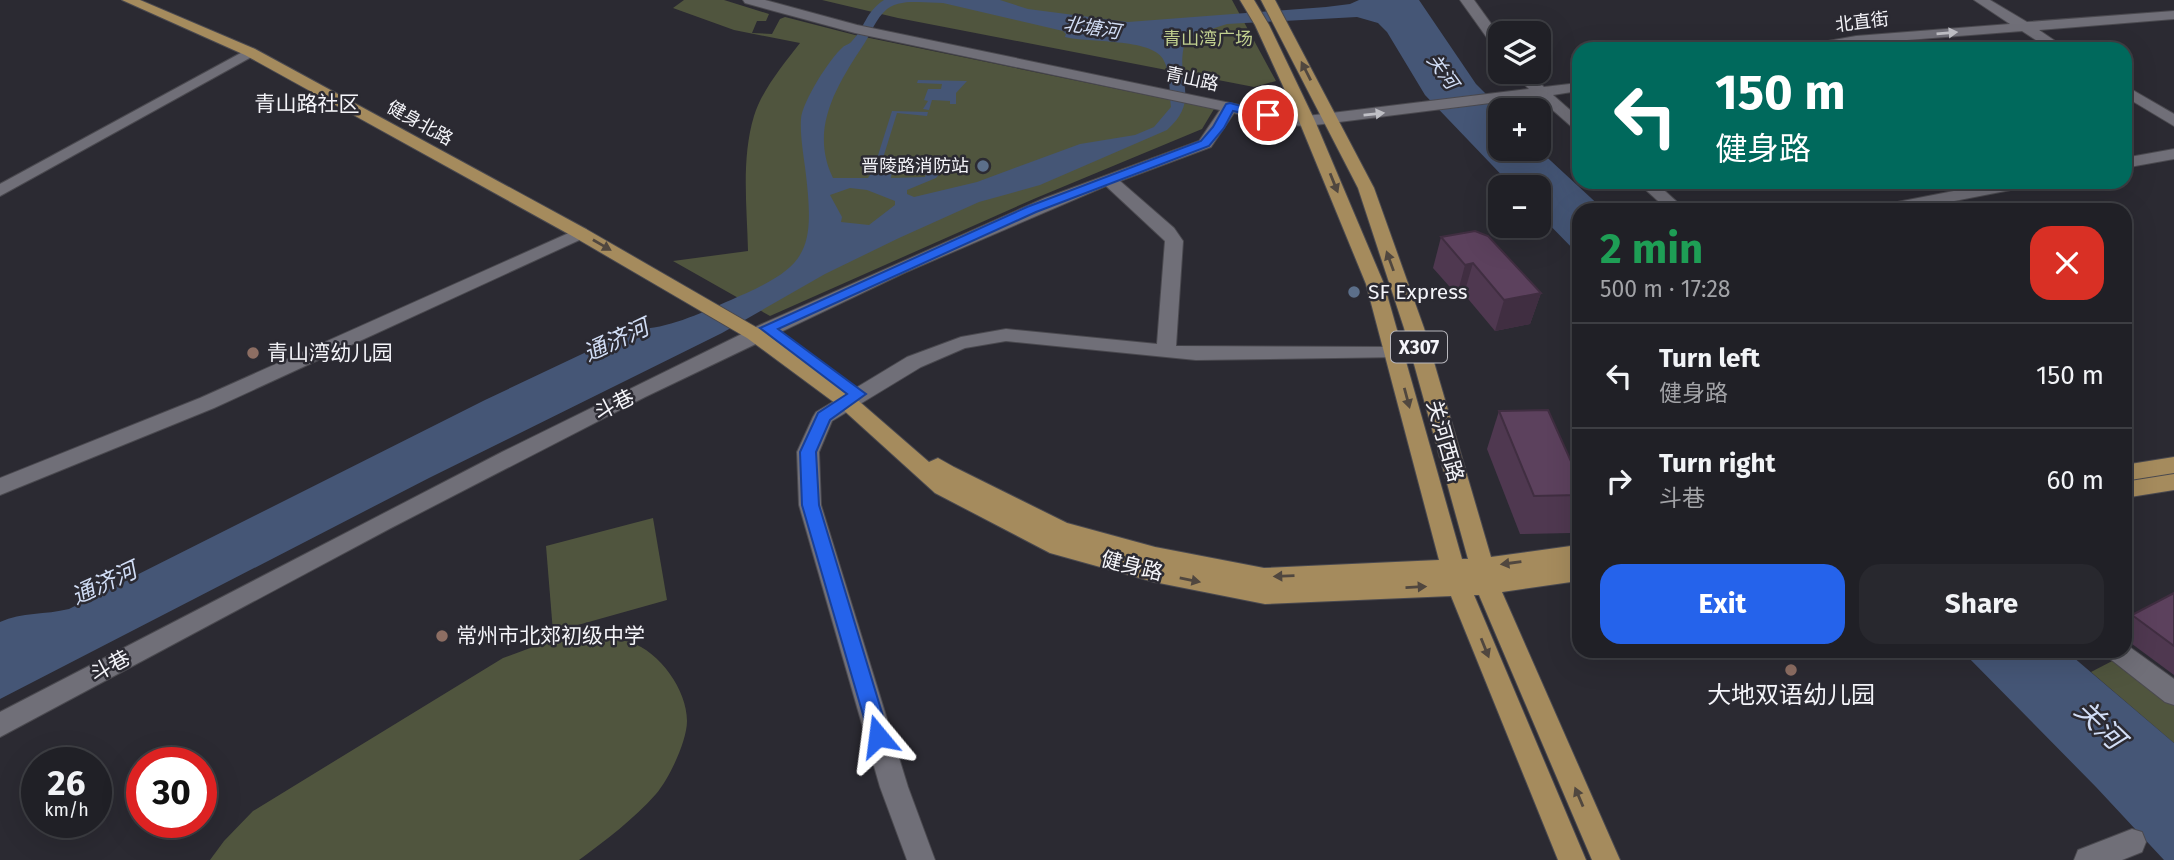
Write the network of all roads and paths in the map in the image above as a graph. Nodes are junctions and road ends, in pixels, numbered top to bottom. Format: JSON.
{"nodes":[{"id":1,"x":750,"y":0,"type":"edge"},
{"id":2,"x":785,"y":0,"type":"edge"},
{"id":3,"x":1467,"y":0,"type":"edge"},
{"id":4,"x":1981,"y":0,"type":"edge"},
{"id":5,"x":124,"y":1,"type":"edge"},
{"id":6,"x":155,"y":4,"type":"edge"},
{"id":7,"x":1270,"y":4,"type":"edge"},
{"id":8,"x":1250,"y":5,"type":"edge"},
{"id":9,"x":2174,"y":15,"type":"edge"},
{"id":10,"x":859,"y":25,"type":"junction"},
{"id":11,"x":2024,"y":26,"type":"junction"},
{"id":12,"x":1488,"y":29,"type":"edge"},
{"id":13,"x":1845,"y":42,"type":"edge"},
{"id":14,"x":2049,"y":42,"type":"edge"},
{"id":15,"x":250,"y":52,"type":"junction"},
{"id":16,"x":1531,"y":84,"type":"edge"},
{"id":17,"x":1572,"y":88,"type":"edge"},
{"id":18,"x":1540,"y":93,"type":"junction"},
{"id":19,"x":2132,"y":94,"type":"edge"},
{"id":20,"x":1197,"y":96,"type":"junction"},
{"id":21,"x":1230,"y":106,"type":"junction"},
{"id":22,"x":1305,"y":117,"type":"junction"},
{"id":23,"x":1330,"y":118,"type":"junction"},
{"id":24,"x":1572,"y":120,"type":"edge"},
{"id":25,"x":2174,"y":121,"type":"edge"},
{"id":26,"x":2174,"y":154,"type":"edge"},
{"id":27,"x":2132,"y":162,"type":"edge"},
{"id":28,"x":1109,"y":180,"type":"junction"},
{"id":29,"x":1653,"y":189,"type":"edge"},
{"id":30,"x":1990,"y":189,"type":"edge"},
{"id":31,"x":0,"y":191,"type":"edge"},
{"id":32,"x":1670,"y":203,"type":"edge"},
{"id":33,"x":1918,"y":203,"type":"edge"},
{"id":34,"x":580,"y":233,"type":"junction"},
{"id":35,"x":694,"y":291,"type":"junction"},
{"id":36,"x":760,"y":331,"type":"junction"},
{"id":37,"x":1166,"y":352,"type":"junction"},
{"id":38,"x":1394,"y":354,"type":"junction"},
{"id":39,"x":852,"y":398,"type":"junction"},
{"id":40,"x":2174,"y":465,"type":"edge"},
{"id":41,"x":2132,"y":472,"type":"edge"},
{"id":42,"x":2174,"y":482,"type":"edge"},
{"id":43,"x":0,"y":487,"type":"edge"},
{"id":44,"x":2132,"y":489,"type":"edge"},
{"id":45,"x":1572,"y":555,"type":"edge"},
{"id":46,"x":1572,"y":572,"type":"edge"},
{"id":47,"x":1485,"y":576,"type":"junction"},
{"id":48,"x":1456,"y":577,"type":"junction"},
{"id":49,"x":2127,"y":658,"type":"edge"},
{"id":50,"x":2174,"y":694,"type":"edge"},
{"id":51,"x":0,"y":725,"type":"edge"},
{"id":52,"x":2132,"y":842,"type":"dead end"},
{"id":53,"x":921,"y":860,"type":"edge"},
{"id":54,"x":1572,"y":860,"type":"edge"},
{"id":55,"x":1606,"y":860,"type":"edge"},
{"id":56,"x":2088,"y":860,"type":"edge"}],
"edges":[{"from":1,"to":10,"type":"street","name":"青山路"},
{"from":2,"to":10,"type":"street","name":"青山路"},
{"from":3,"to":12,"type":"street"},
{"from":4,"to":11,"type":"street"},
{"from":5,"to":6,"type":"main road","name":"健身北路"},
{"from":6,"to":15,"type":"main road","name":"健身北路"},
{"from":6,"to":35,"type":"main road","name":"健身北路"},
{"from":23,"to":7,"type":"main road","name":"关河西路","one_way":true},
{"from":8,"to":22,"type":"main road","name":"关河西路"},
{"from":9,"to":11,"type":"street","name":"北直街"},
{"from":10,"to":20,"type":"street","name":"青山路"},
{"from":13,"to":11,"type":"street","name":"北直街","one_way":true},
{"from":11,"to":14,"type":"street"},
{"from":15,"to":31,"type":"street"},
{"from":15,"to":34,"type":"main road","name":"健身北路"},
{"from":16,"to":18,"type":"street"},
{"from":17,"to":18,"type":"street"},
{"from":23,"to":18,"type":"street","one_way":true},
{"from":18,"to":24,"type":"street"},
{"from":19,"to":25,"type":"street"},
{"from":20,"to":21,"type":"street","name":"青山路"},
{"from":20,"to":22,"type":"street","name":"青山路"},
{"from":21,"to":22,"type":"street","name":"青山路"},
{"from":21,"to":28,"type":"street","name":"斗巷"},
{"from":22,"to":23,"type":"street","name":"青山路"},
{"from":22,"to":38,"type":"main road","name":"关河西路","number":"X307","one_way":true},
{"from":47,"to":23,"type":"main road","name":"关河西路","number":"X307","one_way":true},
{"from":26,"to":27,"type":"street"},
{"from":28,"to":36,"type":"street","name":"斗巷"},
{"from":28,"to":37,"type":"street"},
{"from":29,"to":32,"type":"street"},
{"from":30,"to":33,"type":"street"},
{"from":34,"to":35,"type":"main road","name":"健身北路","one_way":true},
{"from":34,"to":43,"type":"street"},
{"from":35,"to":36,"type":"main road","name":"健身路"},
{"from":36,"to":39,"type":"main road","name":"健身路"},
{"from":36,"to":51,"type":"street","name":"斗巷"},
{"from":37,"to":38,"type":"street"},
{"from":37,"to":39,"type":"street"},
{"from":38,"to":48,"type":"main road","name":"关河西路","number":"X307","one_way":true},
{"from":39,"to":48,"type":"main road","name":"健身路"},
{"from":39,"to":53,"type":"street"},
{"from":40,"to":41,"type":"main road"},
{"from":42,"to":44,"type":"main road"},
{"from":45,"to":47,"type":"main road","name":"健身路","one_way":true},
{"from":46,"to":47,"type":"main road","name":"健身路"},
{"from":47,"to":48,"type":"main road","name":"健身路"},
{"from":55,"to":47,"type":"main road","name":"关河西路","one_way":true},
{"from":48,"to":54,"type":"main road","name":"关河西路","one_way":true},
{"from":49,"to":50,"type":"street"},
{"from":52,"to":56,"type":"street"}]}
